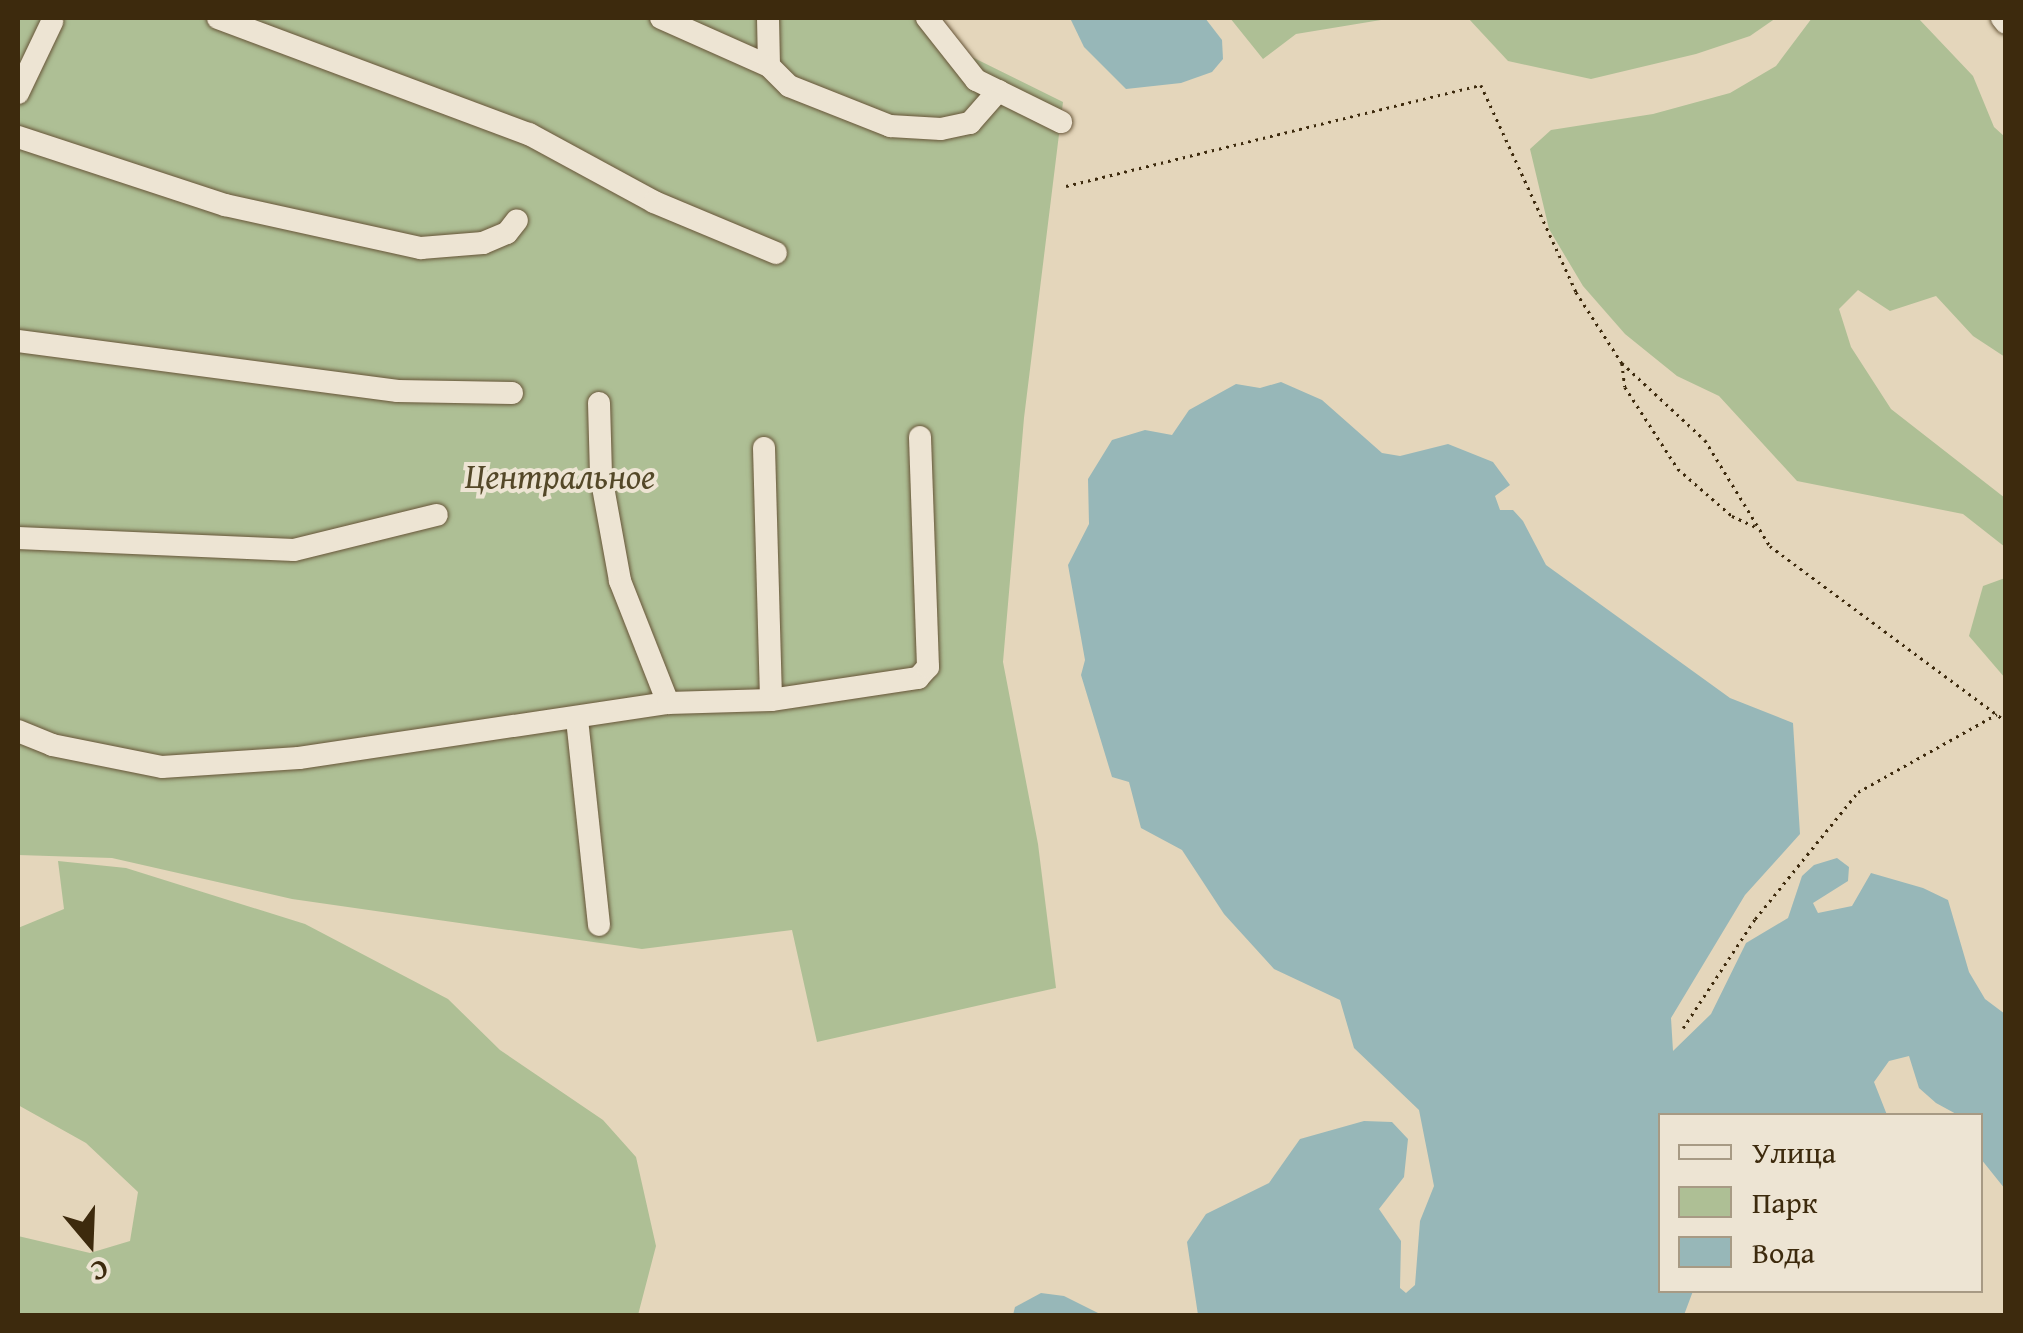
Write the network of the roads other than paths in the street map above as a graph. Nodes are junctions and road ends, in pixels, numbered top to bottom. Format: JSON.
{"nodes":[{"id":1,"x":218,"y":18,"type":"edge"},
{"id":2,"x":662,"y":18,"type":"edge"},
{"id":3,"x":768,"y":18,"type":"edge"},
{"id":4,"x":927,"y":18,"type":"edge"},
{"id":5,"x":52,"y":22,"type":"dead end"},
{"id":6,"x":769,"y":66,"type":"junction"},
{"id":7,"x":998,"y":91,"type":"junction"},
{"id":8,"x":18,"y":93,"type":"edge"},
{"id":9,"x":1061,"y":122,"type":"dead end"},
{"id":10,"x":18,"y":137,"type":"edge"},
{"id":11,"x":517,"y":220,"type":"dead end"},
{"id":12,"x":776,"y":253,"type":"dead end"},
{"id":13,"x":18,"y":341,"type":"edge"},
{"id":14,"x":512,"y":393,"type":"dead end"},
{"id":15,"x":599,"y":403,"type":"dead end"},
{"id":16,"x":920,"y":437,"type":"dead end"},
{"id":17,"x":764,"y":448,"type":"dead end"},
{"id":18,"x":437,"y":515,"type":"dead end"},
{"id":19,"x":18,"y":538,"type":"edge"},
{"id":20,"x":771,"y":700,"type":"junction"},
{"id":21,"x":668,"y":702,"type":"junction"},
{"id":22,"x":577,"y":720,"type":"junction"},
{"id":23,"x":18,"y":730,"type":"edge"},
{"id":24,"x":599,"y":925,"type":"dead end"}],
"edges":[{"from":1,"to":12,"type":"street"},
{"from":2,"to":6,"type":"street"},
{"from":3,"to":6,"type":"street"},
{"from":4,"to":7,"type":"street"},
{"from":5,"to":8,"type":"street"},
{"from":6,"to":7,"type":"street"},
{"from":7,"to":9,"type":"street"},
{"from":10,"to":11,"type":"street"},
{"from":13,"to":14,"type":"street"},
{"from":15,"to":21,"type":"street"},
{"from":16,"to":20,"type":"street"},
{"from":17,"to":20,"type":"street"},
{"from":18,"to":19,"type":"street"},
{"from":20,"to":21,"type":"street"},
{"from":21,"to":22,"type":"street"},
{"from":22,"to":23,"type":"street"},
{"from":22,"to":24,"type":"street"}]}
